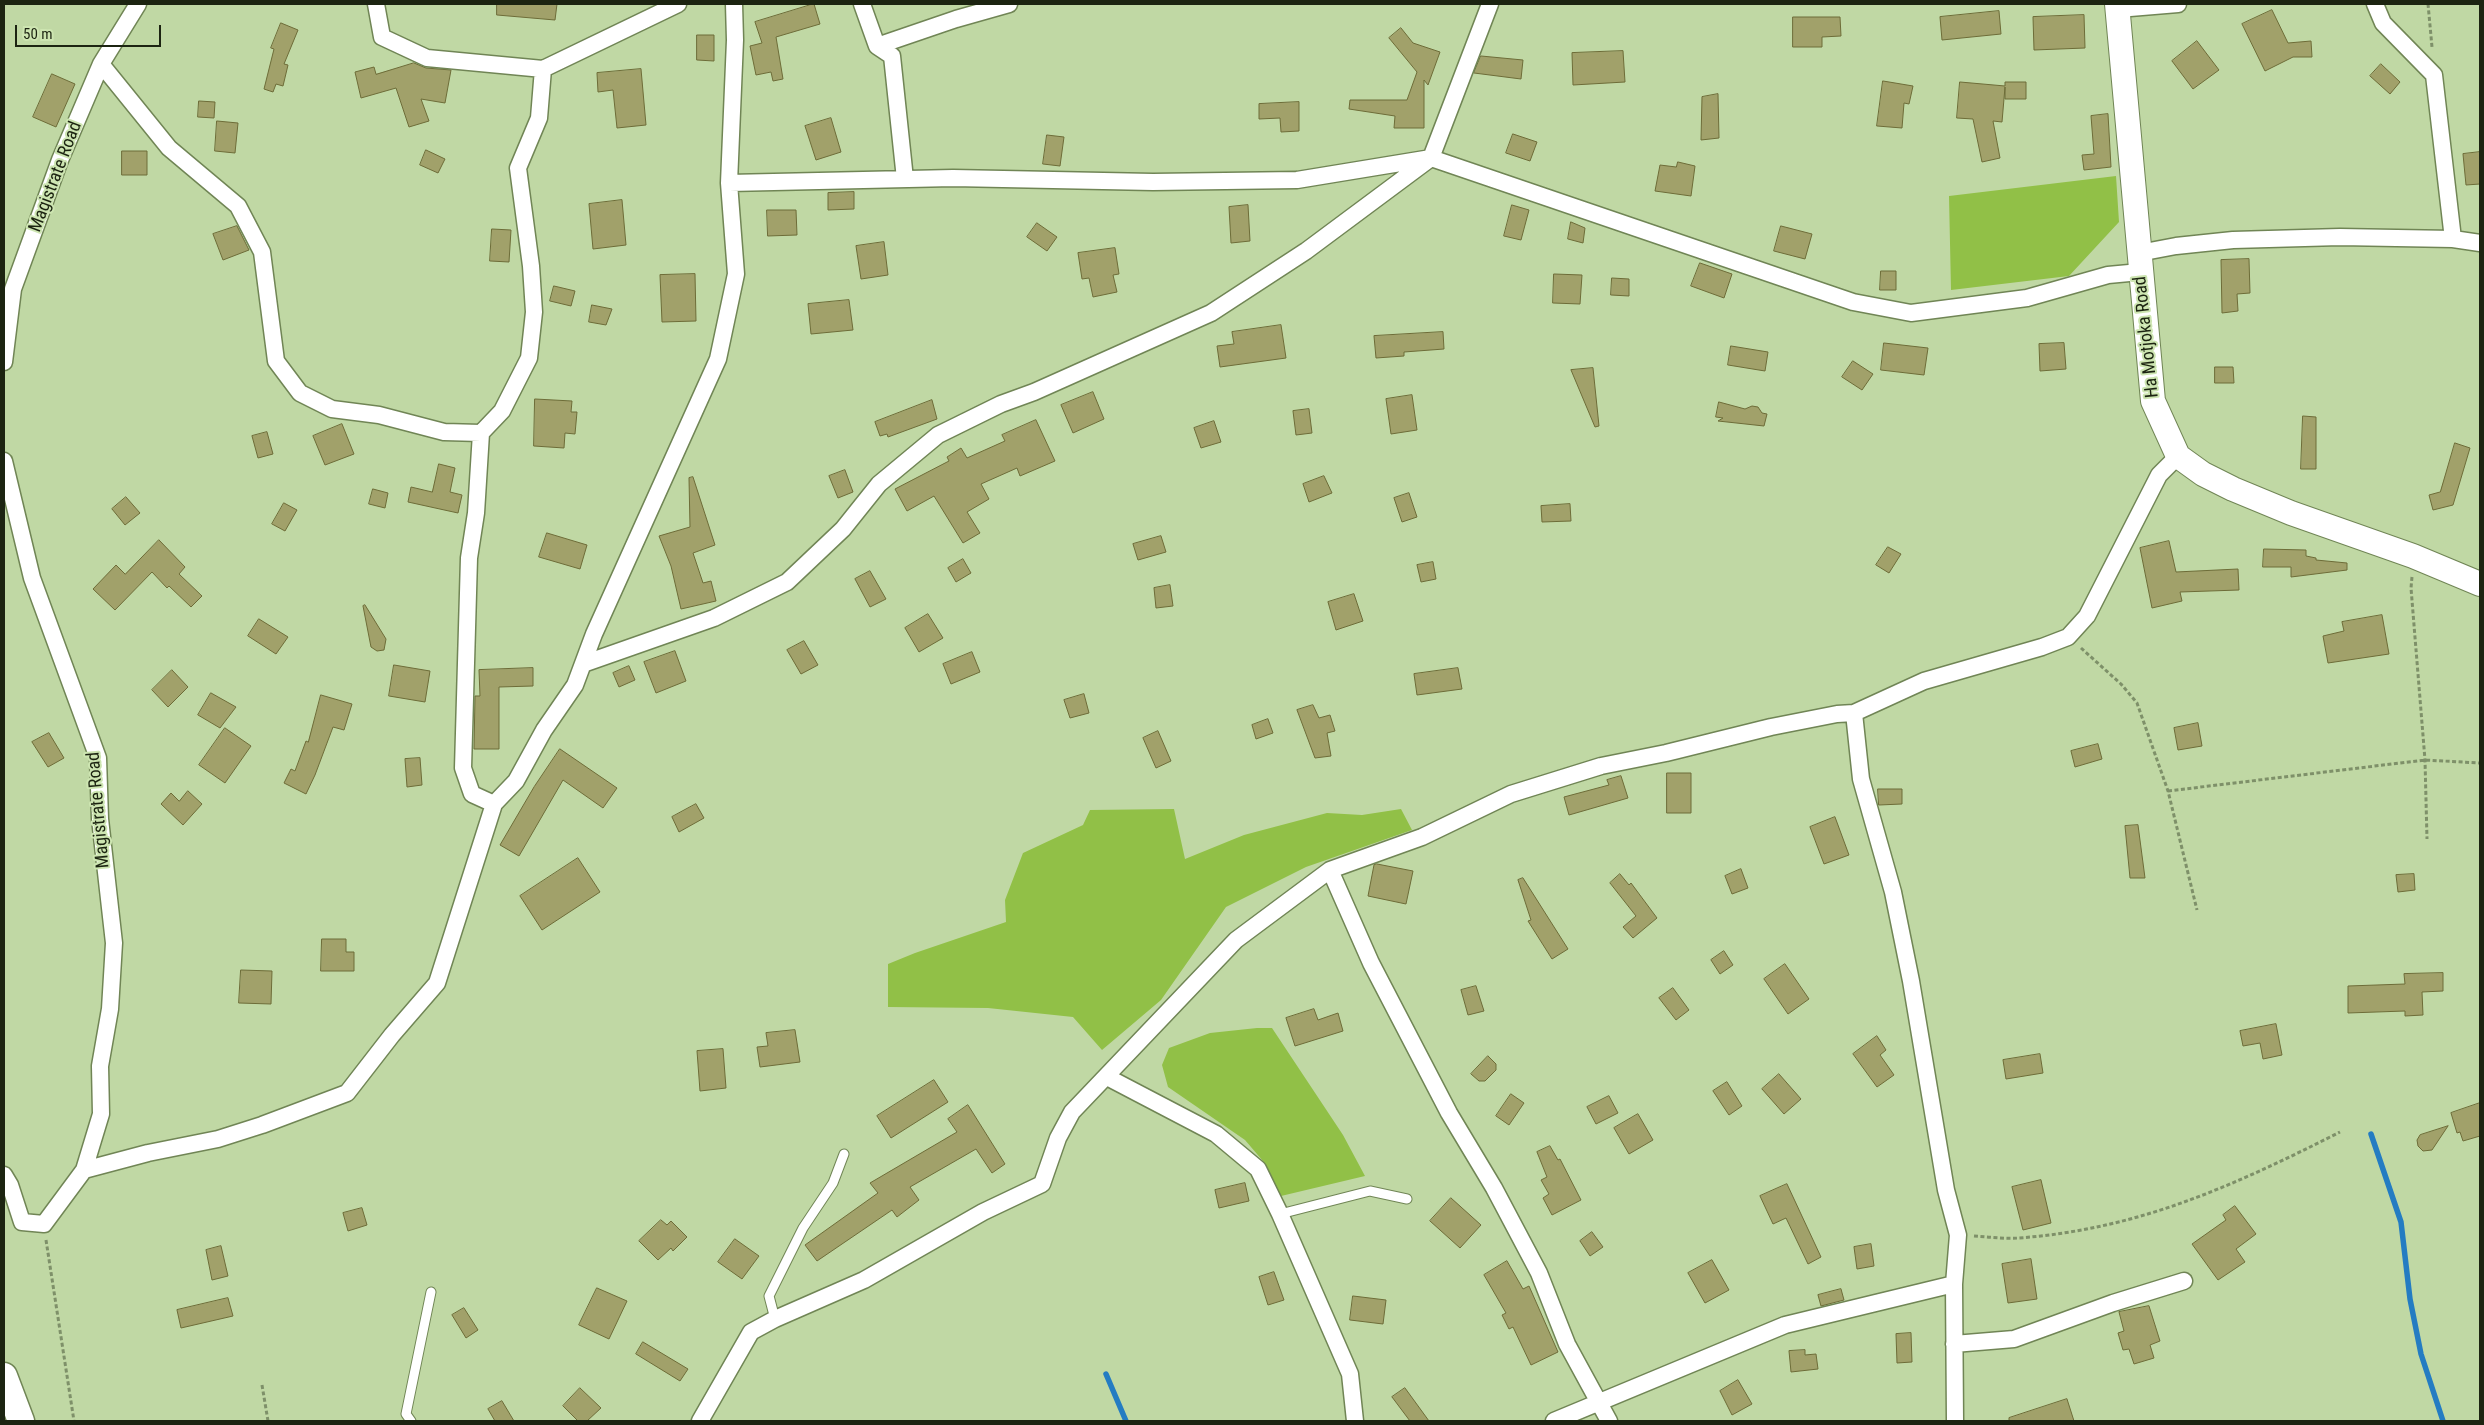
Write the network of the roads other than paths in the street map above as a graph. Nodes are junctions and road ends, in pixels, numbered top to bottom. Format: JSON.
{"nodes":[{"id":1,"x":138,"y":4,"type":"edge"},
{"id":2,"x":376,"y":4,"type":"edge"},
{"id":3,"x":678,"y":4,"type":"edge"},
{"id":4,"x":734,"y":4,"type":"edge"},
{"id":5,"x":862,"y":4,"type":"edge"},
{"id":6,"x":1009,"y":4,"type":"edge"},
{"id":7,"x":1490,"y":4,"type":"edge"},
{"id":8,"x":2178,"y":4,"type":"edge"},
{"id":9,"x":2375,"y":4,"type":"edge"},
{"id":10,"x":2117,"y":6,"type":"edge"},
{"id":11,"x":877,"y":46,"type":"junction"},
{"id":12,"x":101,"y":64,"type":"junction"},
{"id":13,"x":543,"y":69,"type":"junction"},
{"id":14,"x":1431,"y":158,"type":"junction"},
{"id":15,"x":905,"y":179,"type":"junction"},
{"id":16,"x":729,"y":183,"type":"junction"},
{"id":17,"x":2453,"y":239,"type":"junction"},
{"id":18,"x":2480,"y":243,"type":"edge"},
{"id":19,"x":2139,"y":263,"type":"junction"},
{"id":20,"x":4,"y":362,"type":"edge"},
{"id":21,"x":482,"y":433,"type":"junction"},
{"id":22,"x":2178,"y":456,"type":"junction"},
{"id":23,"x":4,"y":460,"type":"edge"},
{"id":24,"x":2480,"y":584,"type":"edge"},
{"id":25,"x":583,"y":664,"type":"junction"},
{"id":26,"x":1854,"y":713,"type":"junction"},
{"id":27,"x":494,"y":804,"type":"junction"},
{"id":28,"x":1330,"y":870,"type":"junction"},
{"id":29,"x":1107,"y":1077,"type":"junction"},
{"id":30,"x":844,"y":1154,"type":"dead end"},
{"id":31,"x":84,"y":1170,"type":"junction"},
{"id":32,"x":4,"y":1175,"type":"edge"},
{"id":33,"x":1407,"y":1199,"type":"dead end"},
{"id":34,"x":1280,"y":1214,"type":"junction"},
{"id":35,"x":2184,"y":1281,"type":"dead end"},
{"id":36,"x":1954,"y":1284,"type":"junction"},
{"id":37,"x":431,"y":1292,"type":"dead end"},
{"id":38,"x":775,"y":1319,"type":"junction"},
{"id":39,"x":1954,"y":1344,"type":"junction"},
{"id":40,"x":4,"y":1376,"type":"edge"},
{"id":41,"x":1598,"y":1401,"type":"junction"},
{"id":42,"x":21,"y":1421,"type":"edge"},
{"id":43,"x":411,"y":1421,"type":"edge"},
{"id":44,"x":700,"y":1421,"type":"edge"},
{"id":45,"x":1355,"y":1421,"type":"edge"},
{"id":46,"x":1554,"y":1421,"type":"edge"},
{"id":47,"x":1609,"y":1421,"type":"edge"},
{"id":48,"x":1955,"y":1421,"type":"edge"}],
"edges":[{"from":1,"to":12,"type":"street","name":"Magistrate Road"},
{"from":2,"to":13,"type":"street"},
{"from":3,"to":13,"type":"street"},
{"from":4,"to":16,"type":"street"},
{"from":5,"to":11,"type":"street"},
{"from":6,"to":11,"type":"street"},
{"from":7,"to":14,"type":"street"},
{"from":8,"to":10,"type":"street"},
{"from":9,"to":17,"type":"street"},
{"from":10,"to":19,"type":"street","name":"Ha Motjoka Road"},
{"from":11,"to":15,"type":"street"},
{"from":12,"to":20,"type":"street","name":"Magistrate Road"},
{"from":12,"to":21,"type":"street"},
{"from":13,"to":21,"type":"street"},
{"from":14,"to":15,"type":"street"},
{"from":14,"to":19,"type":"street"},
{"from":14,"to":25,"type":"street"},
{"from":15,"to":16,"type":"street"},
{"from":16,"to":25,"type":"street"},
{"from":17,"to":18,"type":"street"},
{"from":17,"to":19,"type":"street"},
{"from":19,"to":22,"type":"street","name":"Ha Motjoka Road"},
{"from":21,"to":27,"type":"street"},
{"from":22,"to":24,"type":"street","name":"Ha Motjoka Road"},
{"from":22,"to":26,"type":"street"},
{"from":23,"to":31,"type":"street","name":"Magistrate Road"},
{"from":25,"to":27,"type":"street"},
{"from":26,"to":28,"type":"street"},
{"from":26,"to":36,"type":"street"},
{"from":27,"to":31,"type":"street"},
{"from":28,"to":29,"type":"street"},
{"from":28,"to":41,"type":"street"},
{"from":29,"to":34,"type":"street"},
{"from":29,"to":38,"type":"street"},
{"from":30,"to":38,"type":"lane"},
{"from":31,"to":32,"type":"street","name":"Magistrate Road"},
{"from":33,"to":34,"type":"lane"},
{"from":34,"to":45,"type":"street"},
{"from":35,"to":39,"type":"street"},
{"from":36,"to":39,"type":"street"},
{"from":36,"to":41,"type":"street"},
{"from":37,"to":43,"type":"lane"},
{"from":38,"to":44,"type":"street"},
{"from":39,"to":48,"type":"street"},
{"from":40,"to":42,"type":"main road"},
{"from":41,"to":46,"type":"street"},
{"from":41,"to":47,"type":"street"}]}
